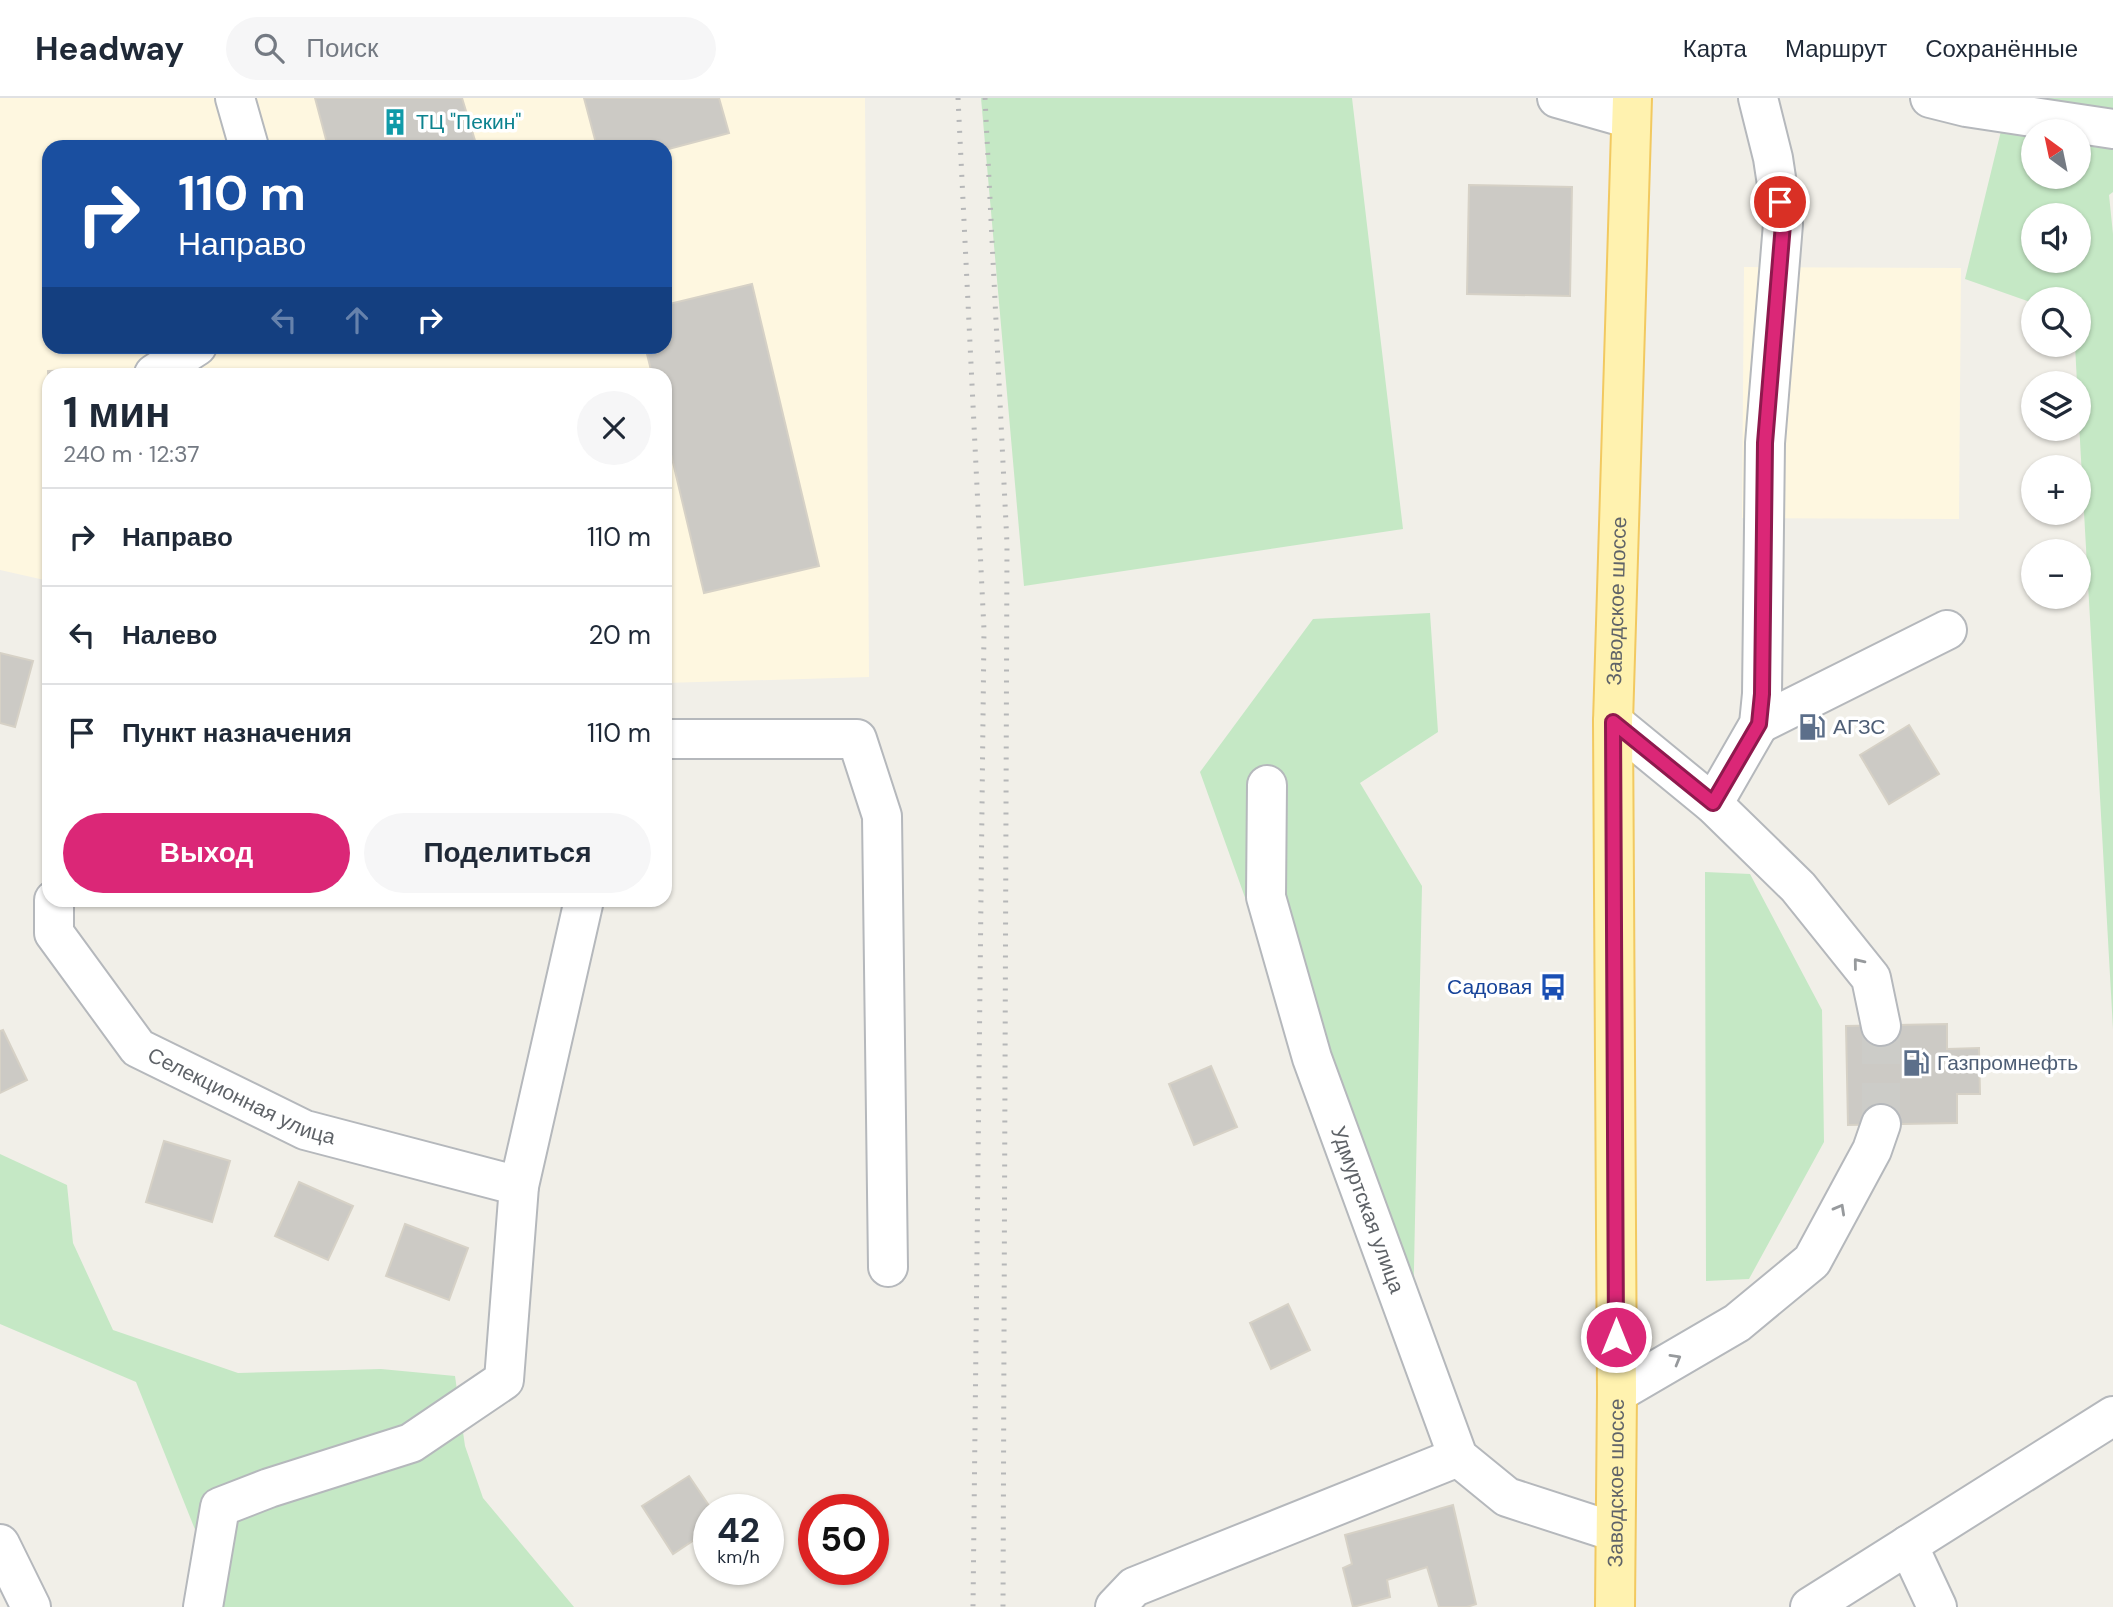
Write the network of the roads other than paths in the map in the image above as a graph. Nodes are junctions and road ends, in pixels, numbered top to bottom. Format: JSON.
{"nodes":[{"id":1,"x":235,"y":98,"type":"edge"},
{"id":2,"x":1557,"y":98,"type":"edge"},
{"id":3,"x":1758,"y":98,"type":"edge"},
{"id":4,"x":1930,"y":98,"type":"edge"},
{"id":5,"x":1632,"y":108,"type":"edge"},
{"id":6,"x":2113,"y":129,"type":"edge"},
{"id":7,"x":247,"y":140,"type":"edge"},
{"id":8,"x":185,"y":354,"type":"edge"},
{"id":9,"x":163,"y":368,"type":"edge"},
{"id":10,"x":1947,"y":630,"type":"dead end"},
{"id":11,"x":1613,"y":722,"type":"junction"},
{"id":12,"x":1759,"y":724,"type":"junction"},
{"id":13,"x":672,"y":739,"type":"edge"},
{"id":14,"x":1267,"y":785,"type":"dead end"},
{"id":15,"x":1713,"y":803,"type":"junction"},
{"id":16,"x":54,"y":907,"type":"edge"},
{"id":17,"x":582,"y":907,"type":"edge"},
{"id":18,"x":1881,"y":1026,"type":"tunnel mouth"},
{"id":19,"x":1881,"y":1124,"type":"tunnel mouth"},
{"id":20,"x":519,"y":1186,"type":"junction"},
{"id":21,"x":888,"y":1267,"type":"dead end"},
{"id":22,"x":1617,"y":1393,"type":"junction"},
{"id":23,"x":2113,"y":1416,"type":"edge"},
{"id":24,"x":1458,"y":1457,"type":"junction"},
{"id":25,"x":1615,"y":1532,"type":"junction"},
{"id":26,"x":0,"y":1544,"type":"edge"},
{"id":27,"x":1908,"y":1545,"type":"junction"},
{"id":28,"x":30,"y":1607,"type":"edge"},
{"id":29,"x":203,"y":1607,"type":"edge"},
{"id":30,"x":1115,"y":1607,"type":"edge"},
{"id":31,"x":1615,"y":1607,"type":"edge"},
{"id":32,"x":1810,"y":1607,"type":"edge"},
{"id":33,"x":1937,"y":1607,"type":"edge"}],
"edges":[{"from":1,"to":7,"type":"street"},
{"from":2,"to":5,"type":"street"},
{"from":3,"to":12,"type":"street"},
{"from":4,"to":6,"type":"street"},
{"from":5,"to":11,"type":"main road","name":"Заводское шоссе"},
{"from":8,"to":9,"type":"street"},
{"from":10,"to":12,"type":"street"},
{"from":11,"to":15,"type":"street"},
{"from":11,"to":22,"type":"main road","name":"Заводское шоссе"},
{"from":12,"to":15,"type":"street"},
{"from":13,"to":21,"type":"street"},
{"from":14,"to":24,"type":"street","name":"Удмуртская улица"},
{"from":18,"to":15,"type":"street","one_way":true},
{"from":16,"to":20,"type":"street","name":"Селекционная улица"},
{"from":17,"to":20,"type":"street"},
{"from":22,"to":19,"type":"street","one_way":true},
{"from":20,"to":29,"type":"street"},
{"from":22,"to":25,"type":"main road","name":"Заводское шоссе"},
{"from":23,"to":27,"type":"street"},
{"from":24,"to":25,"type":"street"},
{"from":24,"to":30,"type":"street"},
{"from":25,"to":31,"type":"main road","name":"Заводское шоссе"},
{"from":26,"to":28,"type":"street"},
{"from":27,"to":32,"type":"street"},
{"from":27,"to":33,"type":"street"}]}
